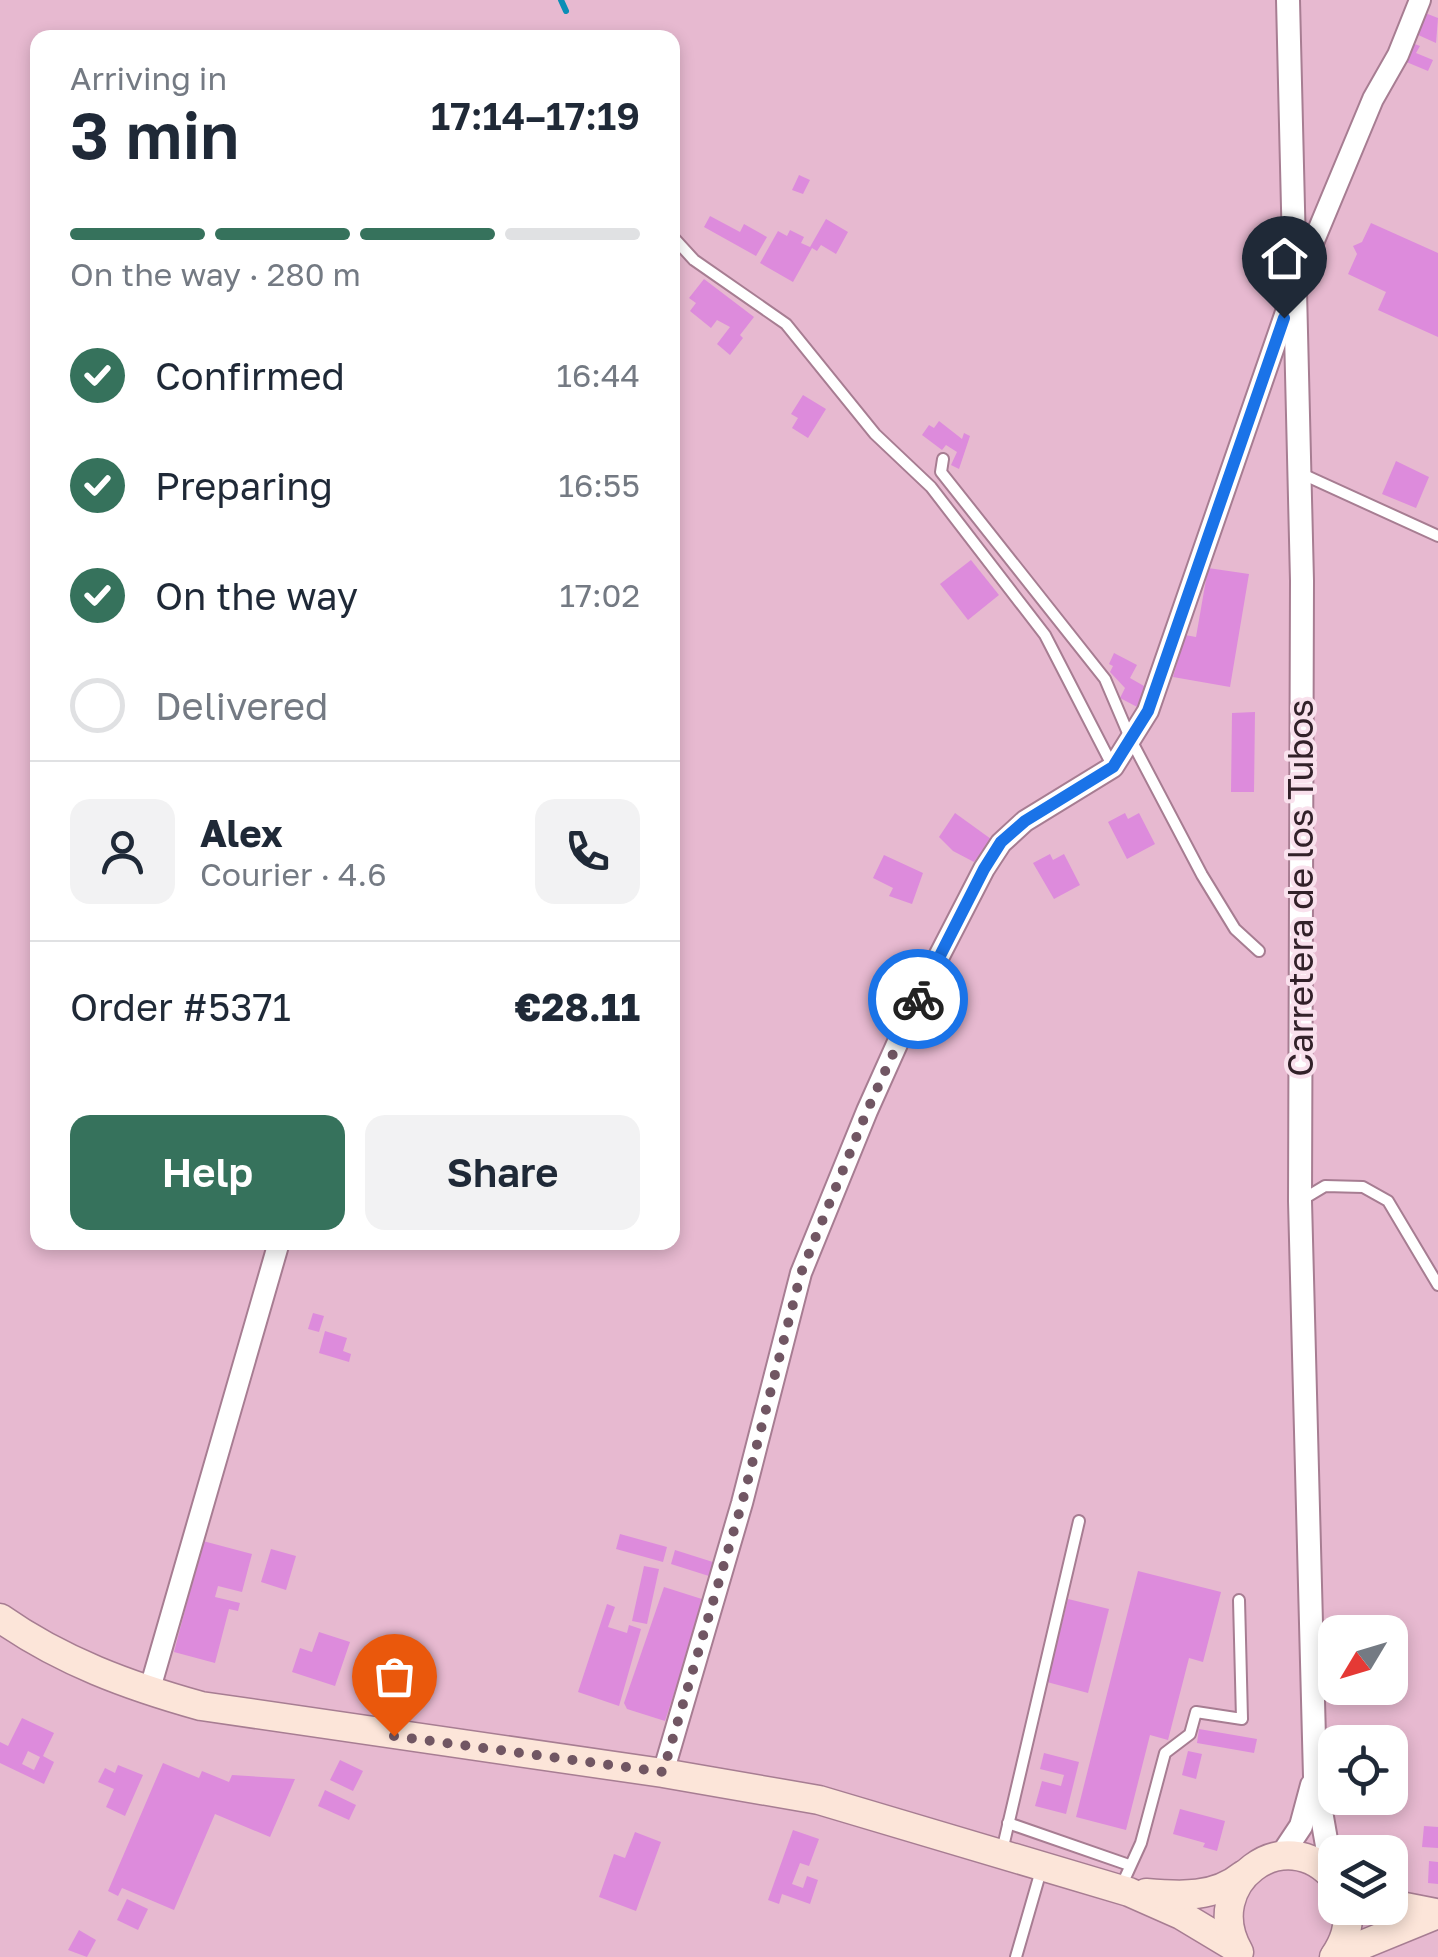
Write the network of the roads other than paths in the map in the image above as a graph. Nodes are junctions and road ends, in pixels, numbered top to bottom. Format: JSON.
{"nodes":[{"id":1,"x":1288,"y":0,"type":"edge"},
{"id":2,"x":1420,"y":0,"type":"edge"},
{"id":3,"x":680,"y":245,"type":"edge"},
{"id":4,"x":1295,"y":286,"type":"junction"},
{"id":5,"x":943,"y":459,"type":"dead end"},
{"id":6,"x":1300,"y":472,"type":"junction"},
{"id":7,"x":1438,"y":536,"type":"edge"},
{"id":8,"x":1131,"y":740,"type":"junction"},
{"id":9,"x":1113,"y":767,"type":"junction"},
{"id":10,"x":1259,"y":951,"type":"dead end"},
{"id":11,"x":1300,"y":1201,"type":"junction"},
{"id":12,"x":278,"y":1250,"type":"edge"},
{"id":13,"x":1438,"y":1284,"type":"edge"},
{"id":14,"x":1079,"y":1521,"type":"dead end"},
{"id":15,"x":1239,"y":1600,"type":"dead end"},
{"id":16,"x":0,"y":1618,"type":"edge"},
{"id":17,"x":149,"y":1692,"type":"junction"},
{"id":18,"x":663,"y":1772,"type":"junction"},
{"id":19,"x":1314,"y":1777,"type":"junction"},
{"id":20,"x":1008,"y":1823,"type":"junction"},
{"id":21,"x":1325,"y":1835,"type":"edge"},
{"id":22,"x":1002,"y":1853,"type":"junction"},
{"id":23,"x":1281,"y":1856,"type":"junction"},
{"id":24,"x":1043,"y":1865,"type":"junction"},
{"id":25,"x":1318,"y":1865,"type":"edge"},
{"id":26,"x":1244,"y":1874,"type":"junction"},
{"id":27,"x":1126,"y":1882,"type":"junction"},
{"id":28,"x":1408,"y":1908,"type":"edge"},
{"id":29,"x":1438,"y":1914,"type":"edge"},
{"id":30,"x":1349,"y":1925,"type":"edge"},
{"id":31,"x":1241,"y":1954,"type":"edge"},
{"id":32,"x":1016,"y":1957,"type":"edge"},
{"id":33,"x":1334,"y":1957,"type":"edge"}],
"edges":[{"from":1,"to":4,"type":"street","name":"Carretera de los Tubos"},
{"from":2,"to":4,"type":"street"},
{"from":3,"to":9,"type":"lane"},
{"from":4,"to":6,"type":"street","name":"Carretera de los Tubos"},
{"from":4,"to":8,"type":"street"},
{"from":5,"to":8,"type":"lane"},
{"from":6,"to":7,"type":"lane"},
{"from":6,"to":11,"type":"street","name":"Carretera de los Tubos"},
{"from":8,"to":9,"type":"street"},
{"from":8,"to":10,"type":"lane"},
{"from":9,"to":18,"type":"street"},
{"from":11,"to":13,"type":"lane"},
{"from":11,"to":19,"type":"street","name":"Carretera de los Tubos"},
{"from":12,"to":17,"type":"street"},
{"from":14,"to":20,"type":"lane"},
{"from":15,"to":27,"type":"lane"},
{"from":16,"to":17,"type":"main road"},
{"from":17,"to":18,"type":"main road"},
{"from":18,"to":22,"type":"main road"},
{"from":19,"to":21,"type":"street","name":"Carretera de los Tubos"},
{"from":19,"to":23,"type":"street","name":"Carretera de los Tubos"},
{"from":20,"to":22,"type":"lane"},
{"from":20,"to":27,"type":"lane"},
{"from":22,"to":24,"type":"main road"},
{"from":23,"to":25,"type":"main road"},
{"from":23,"to":26,"type":"main road"},
{"from":24,"to":27,"type":"main road"},
{"from":24,"to":32,"type":"lane"},
{"from":26,"to":27,"type":"main road"},
{"from":26,"to":31,"type":"main road"},
{"from":27,"to":31,"type":"main road"},
{"from":28,"to":29,"type":"main road"},
{"from":29,"to":33,"type":"main road"},
{"from":30,"to":33,"type":"main road"}]}
